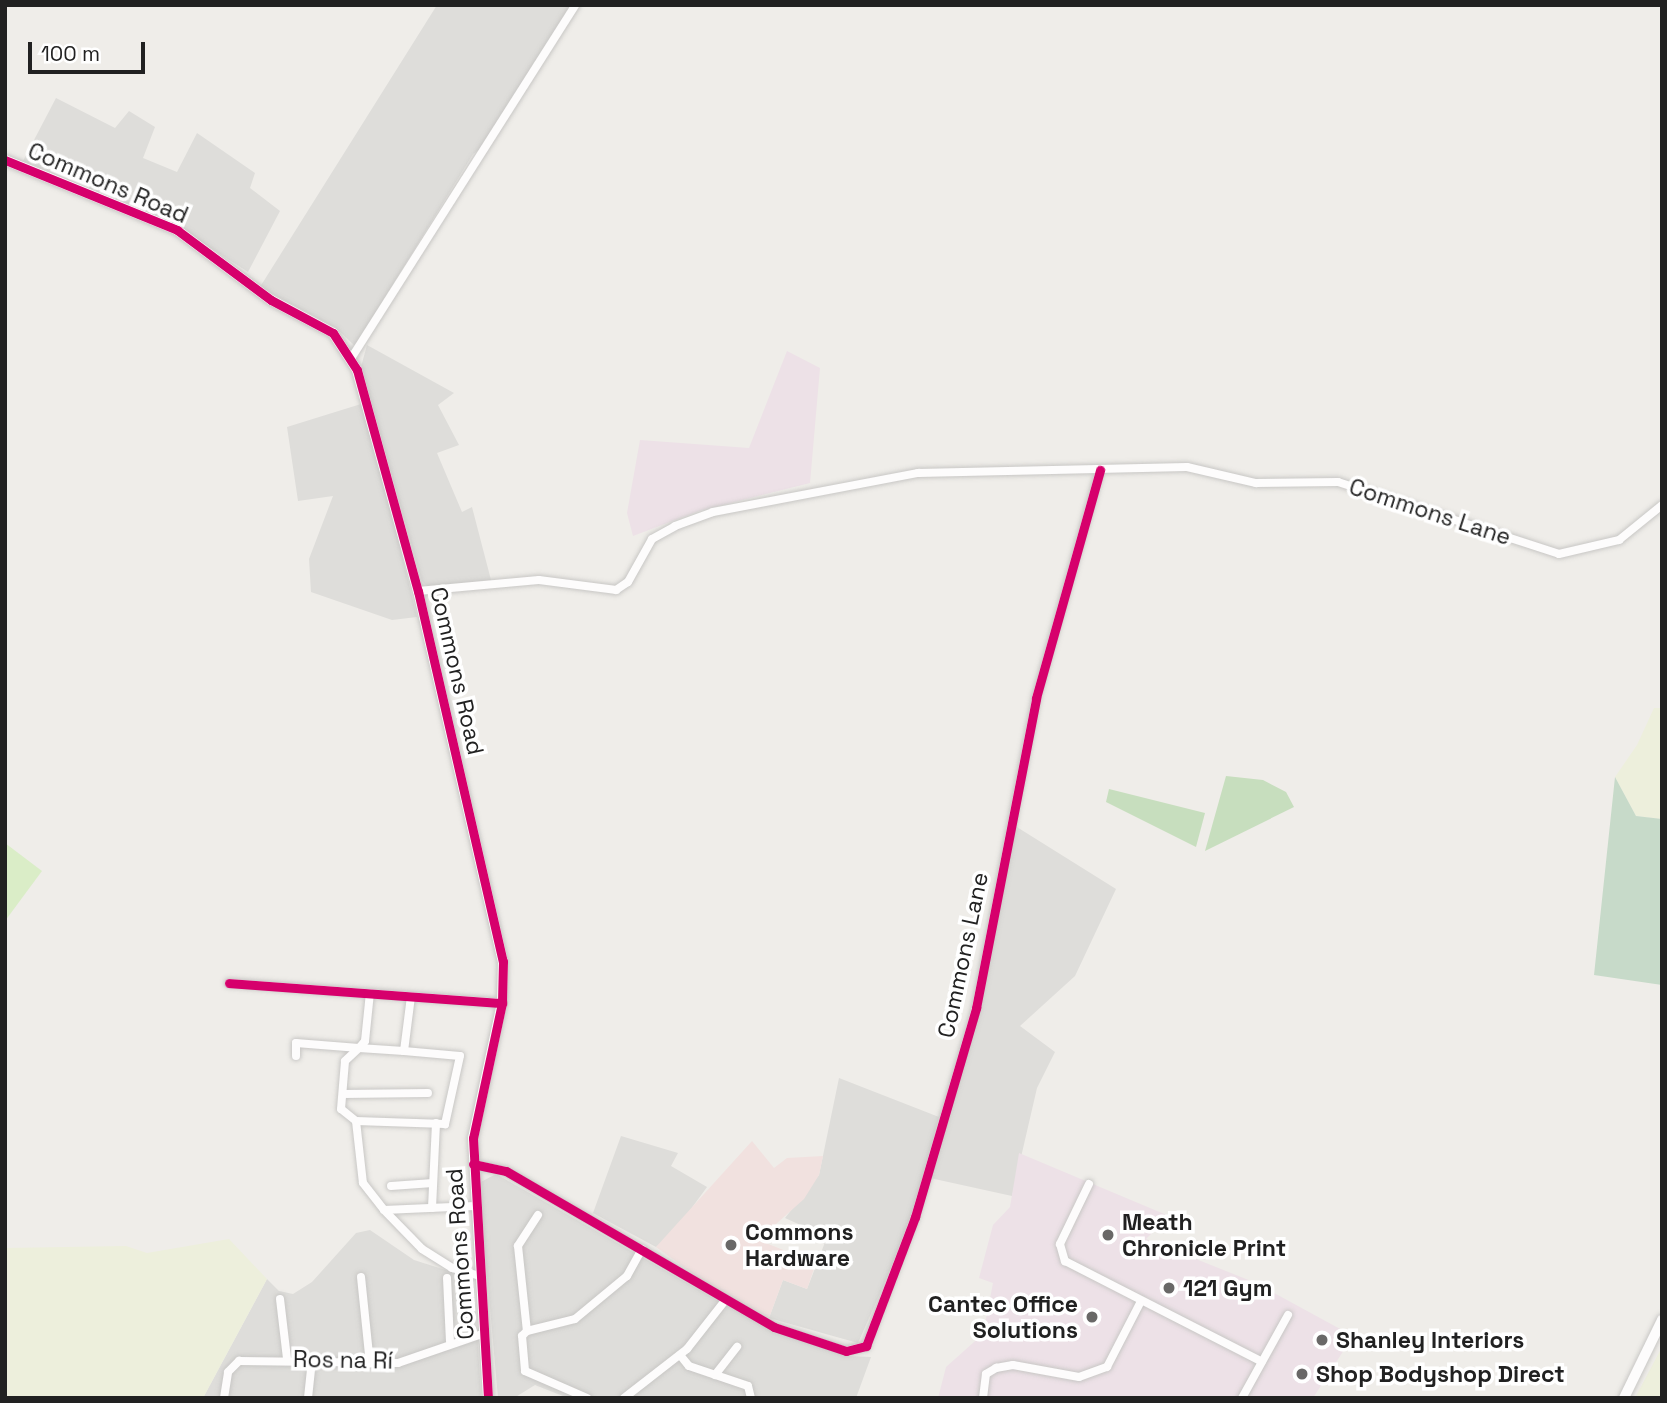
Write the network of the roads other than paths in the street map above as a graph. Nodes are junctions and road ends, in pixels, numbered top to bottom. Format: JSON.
{"nodes":[{"id":1,"x":575,"y":5,"type":"edge"},
{"id":2,"x":5,"y":160,"type":"edge"},
{"id":3,"x":352,"y":357,"type":"junction"},
{"id":4,"x":1100,"y":470,"type":"junction"},
{"id":5,"x":1662,"y":505,"type":"edge"},
{"id":6,"x":418,"y":590,"type":"junction"},
{"id":7,"x":229,"y":983,"type":"dead end"},
{"id":8,"x":370,"y":993,"type":"junction"},
{"id":9,"x":411,"y":996,"type":"junction"},
{"id":10,"x":502,"y":1003,"type":"junction"},
{"id":11,"x":359,"y":1048,"type":"junction"},
{"id":12,"x":404,"y":1051,"type":"junction"},
{"id":13,"x":296,"y":1056,"type":"dead end"},
{"id":14,"x":428,"y":1093,"type":"dead end"},
{"id":15,"x":343,"y":1094,"type":"junction"},
{"id":16,"x":356,"y":1121,"type":"junction"},
{"id":17,"x":436,"y":1124,"type":"junction"},
{"id":18,"x":473,"y":1164,"type":"junction"},
{"id":19,"x":433,"y":1183,"type":"junction"},
{"id":20,"x":1089,"y":1184,"type":"dead end"},
{"id":21,"x":391,"y":1186,"type":"dead end"},
{"id":22,"x":475,"y":1206,"type":"junction"},
{"id":23,"x":432,"y":1208,"type":"junction"},
{"id":24,"x":384,"y":1210,"type":"junction"},
{"id":25,"x":538,"y":1215,"type":"dead end"},
{"id":26,"x":642,"y":1249,"type":"junction"},
{"id":27,"x":480,"y":1276,"type":"junction"},
{"id":28,"x":360,"y":1277,"type":"dead end"},
{"id":29,"x":447,"y":1278,"type":"dead end"},
{"id":30,"x":280,"y":1299,"type":"dead end"},
{"id":31,"x":1142,"y":1301,"type":"junction"},
{"id":32,"x":724,"y":1302,"type":"junction"},
{"id":33,"x":1287,"y":1315,"type":"dead end"},
{"id":34,"x":1662,"y":1320,"type":"edge"},
{"id":35,"x":527,"y":1331,"type":"junction"},
{"id":36,"x":485,"y":1333,"type":"junction"},
{"id":37,"x":450,"y":1341,"type":"junction"},
{"id":38,"x":737,"y":1347,"type":"dead end"},
{"id":39,"x":680,"y":1355,"type":"junction"},
{"id":40,"x":287,"y":1359,"type":"junction"},
{"id":41,"x":312,"y":1360,"type":"junction"},
{"id":42,"x":1262,"y":1362,"type":"junction"},
{"id":43,"x":370,"y":1364,"type":"junction"},
{"id":44,"x":715,"y":1375,"type":"junction"},
{"id":45,"x":224,"y":1398,"type":"edge"},
{"id":46,"x":308,"y":1398,"type":"edge"},
{"id":47,"x":488,"y":1398,"type":"edge"},
{"id":48,"x":587,"y":1398,"type":"edge"},
{"id":49,"x":624,"y":1398,"type":"edge"},
{"id":50,"x":751,"y":1398,"type":"edge"},
{"id":51,"x":983,"y":1398,"type":"edge"},
{"id":52,"x":1242,"y":1398,"type":"edge"},
{"id":53,"x":1624,"y":1398,"type":"edge"}],
"edges":[{"from":1,"to":3,"type":"street"},
{"from":2,"to":3,"type":"street","name":"Commons Road"},
{"from":3,"to":6,"type":"street","name":"Commons Road"},
{"from":4,"to":5,"type":"street","name":"Commons Lane"},
{"from":4,"to":6,"type":"street","name":"Commons Lane"},
{"from":4,"to":32,"type":"street","name":"Commons Lane"},
{"from":6,"to":10,"type":"street","name":"Commons Road"},
{"from":7,"to":8,"type":"street"},
{"from":8,"to":9,"type":"street"},
{"from":8,"to":11,"type":"street"},
{"from":9,"to":10,"type":"street"},
{"from":9,"to":12,"type":"street"},
{"from":10,"to":18,"type":"street","name":"Commons Road"},
{"from":11,"to":12,"type":"street"},
{"from":11,"to":13,"type":"street"},
{"from":11,"to":15,"type":"street"},
{"from":12,"to":17,"type":"street"},
{"from":14,"to":15,"type":"street"},
{"from":15,"to":16,"type":"street"},
{"from":16,"to":17,"type":"street"},
{"from":16,"to":24,"type":"street"},
{"from":17,"to":19,"type":"street"},
{"from":18,"to":22,"type":"street","name":"Commons Road"},
{"from":18,"to":26,"type":"street","name":"Commons Lane"},
{"from":19,"to":21,"type":"street"},
{"from":19,"to":23,"type":"street"},
{"from":20,"to":31,"type":"street"},
{"from":22,"to":23,"type":"street"},
{"from":22,"to":27,"type":"street","name":"Commons Road"},
{"from":23,"to":24,"type":"street"},
{"from":24,"to":27,"type":"street"},
{"from":25,"to":35,"type":"street"},
{"from":26,"to":32,"type":"street","name":"Commons Lane"},
{"from":26,"to":35,"type":"street"},
{"from":27,"to":36,"type":"street","name":"Commons Road"},
{"from":28,"to":43,"type":"street"},
{"from":29,"to":37,"type":"street"},
{"from":30,"to":40,"type":"street"},
{"from":31,"to":42,"type":"street"},
{"from":31,"to":51,"type":"street"},
{"from":32,"to":39,"type":"street"},
{"from":33,"to":42,"type":"street"},
{"from":34,"to":53,"type":"street"},
{"from":35,"to":48,"type":"street"},
{"from":36,"to":37,"type":"street","name":"Ros na Rí"},
{"from":36,"to":47,"type":"street","name":"Commons Road"},
{"from":37,"to":43,"type":"street","name":"Ros na Rí"},
{"from":38,"to":44,"type":"street"},
{"from":39,"to":44,"type":"street"},
{"from":39,"to":49,"type":"street"},
{"from":40,"to":41,"type":"street","name":"Ros na Rí"},
{"from":40,"to":45,"type":"street","name":"Ros na Rí"},
{"from":41,"to":43,"type":"street","name":"Ros na Rí"},
{"from":41,"to":46,"type":"street"},
{"from":42,"to":52,"type":"street"},
{"from":44,"to":50,"type":"street"}]}
